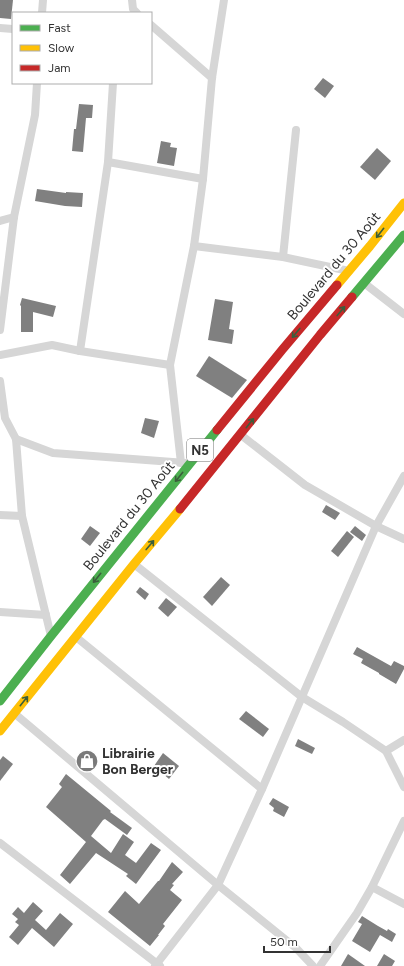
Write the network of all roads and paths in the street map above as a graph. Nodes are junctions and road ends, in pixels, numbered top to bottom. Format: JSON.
{"nodes":[{"id":1,"x":43,"y":0,"type":"edge"},
{"id":2,"x":132,"y":0,"type":"edge"},
{"id":3,"x":224,"y":0,"type":"edge"},
{"id":4,"x":42,"y":12,"type":"edge"},
{"id":5,"x":134,"y":12,"type":"edge"},
{"id":6,"x":152,"y":26,"type":"edge"},
{"id":7,"x":0,"y":28,"type":"edge"},
{"id":8,"x":12,"y":29,"type":"edge"},
{"id":9,"x":212,"y":78,"type":"junction"},
{"id":10,"x":37,"y":84,"type":"edge"},
{"id":11,"x":113,"y":84,"type":"edge"},
{"id":12,"x":296,"y":130,"type":"dead end"},
{"id":13,"x":108,"y":162,"type":"junction"},
{"id":14,"x":203,"y":178,"type":"junction"},
{"id":15,"x":404,"y":203,"type":"edge"},
{"id":16,"x":14,"y":217,"type":"junction"},
{"id":17,"x":0,"y":221,"type":"edge"},
{"id":18,"x":404,"y":234,"type":"edge"},
{"id":19,"x":194,"y":246,"type":"junction"},
{"id":20,"x":283,"y":258,"type":"junction"},
{"id":21,"x":349,"y":271,"type":"junction"},
{"id":22,"x":364,"y":283,"type":"junction"},
{"id":23,"x":404,"y":314,"type":"edge"},
{"id":24,"x":0,"y":330,"type":"edge"},
{"id":25,"x":80,"y":352,"type":"junction"},
{"id":26,"x":0,"y":355,"type":"edge"},
{"id":27,"x":170,"y":365,"type":"junction"},
{"id":28,"x":0,"y":381,"type":"edge"},
{"id":29,"x":3,"y":418,"type":"edge"},
{"id":30,"x":241,"y":435,"type":"junction"},
{"id":31,"x":16,"y":439,"type":"junction"},
{"id":32,"x":185,"y":463,"type":"junction"},
{"id":33,"x":404,"y":476,"type":"edge"},
{"id":34,"x":0,"y":515,"type":"edge"},
{"id":35,"x":22,"y":516,"type":"junction"},
{"id":36,"x":376,"y":526,"type":"junction"},
{"id":37,"x":404,"y":539,"type":"edge"},
{"id":38,"x":134,"y":564,"type":"junction"},
{"id":39,"x":0,"y":612,"type":"edge"},
{"id":40,"x":46,"y":615,"type":"junction"},
{"id":41,"x":51,"y":636,"type":"junction"},
{"id":42,"x":76,"y":637,"type":"junction"},
{"id":43,"x":302,"y":697,"type":"junction"},
{"id":44,"x":0,"y":701,"type":"edge"},
{"id":45,"x":14,"y":713,"type":"junction"},
{"id":46,"x":0,"y":731,"type":"edge"},
{"id":47,"x":404,"y":740,"type":"edge"},
{"id":48,"x":386,"y":751,"type":"junction"},
{"id":49,"x":404,"y":787,"type":"edge"},
{"id":50,"x":262,"y":789,"type":"junction"},
{"id":51,"x":404,"y":821,"type":"edge"},
{"id":52,"x":0,"y":843,"type":"edge"},
{"id":53,"x":218,"y":885,"type":"junction"},
{"id":54,"x":372,"y":887,"type":"junction"},
{"id":55,"x":404,"y":904,"type":"edge"},
{"id":56,"x":158,"y":965,"type":"edge"},
{"id":57,"x":313,"y":966,"type":"edge"},
{"id":58,"x":320,"y":966,"type":"edge"}],
"edges":[{"from":1,"to":4,"type":"street"},
{"from":2,"to":5,"type":"street"},
{"from":3,"to":9,"type":"street"},
{"from":6,"to":9,"type":"street"},
{"from":7,"to":8,"type":"street"},
{"from":9,"to":14,"type":"street"},
{"from":10,"to":16,"type":"street"},
{"from":11,"to":13,"type":"street"},
{"from":12,"to":20,"type":"street"},
{"from":13,"to":14,"type":"street"},
{"from":13,"to":25,"type":"street"},
{"from":14,"to":19,"type":"street"},
{"from":15,"to":21,"type":"highway","name":"Boulevard du 30 Août","number":"N5","one_way":true},
{"from":16,"to":17,"type":"street"},
{"from":16,"to":24,"type":"street"},
{"from":18,"to":22,"type":"highway","number":"N5"},
{"from":19,"to":20,"type":"street"},
{"from":19,"to":27,"type":"street"},
{"from":20,"to":21,"type":"street"},
{"from":21,"to":32,"type":"highway","name":"Boulevard du 30 Août","number":"N5","one_way":true},
{"from":22,"to":23,"type":"street"},
{"from":30,"to":22,"type":"highway","number":"N5","one_way":true},
{"from":25,"to":26,"type":"street"},
{"from":25,"to":27,"type":"street"},
{"from":27,"to":32,"type":"street"},
{"from":28,"to":29,"type":"street"},
{"from":29,"to":31,"type":"street"},
{"from":30,"to":36,"type":"street"},
{"from":38,"to":30,"type":"highway","number":"N5","one_way":true},
{"from":31,"to":32,"type":"street"},
{"from":31,"to":35,"type":"street"},
{"from":32,"to":41,"type":"highway","name":"Boulevard du 30 Août","number":"N5","one_way":true},
{"from":33,"to":36,"type":"street"},
{"from":34,"to":35,"type":"street"},
{"from":35,"to":40,"type":"street"},
{"from":36,"to":37,"type":"street"},
{"from":36,"to":43,"type":"street"},
{"from":38,"to":42,"type":"highway","number":"N5"},
{"from":38,"to":43,"type":"street"},
{"from":39,"to":40,"type":"street"},
{"from":40,"to":41,"type":"street"},
{"from":41,"to":44,"type":"highway","name":"Boulevard du 30 Août","number":"N5"},
{"from":45,"to":42,"type":"highway","number":"N5","one_way":true},
{"from":42,"to":50,"type":"street"},
{"from":43,"to":48,"type":"street"},
{"from":43,"to":50,"type":"street"},
{"from":45,"to":46,"type":"highway","number":"N5"},
{"from":45,"to":53,"type":"street"},
{"from":47,"to":48,"type":"street"},
{"from":48,"to":49,"type":"street"},
{"from":50,"to":53,"type":"street"},
{"from":51,"to":54,"type":"street"},
{"from":52,"to":56,"type":"street"},
{"from":53,"to":56,"type":"street"},
{"from":53,"to":57,"type":"street"},
{"from":54,"to":55,"type":"street"},
{"from":54,"to":58,"type":"street"}]}
